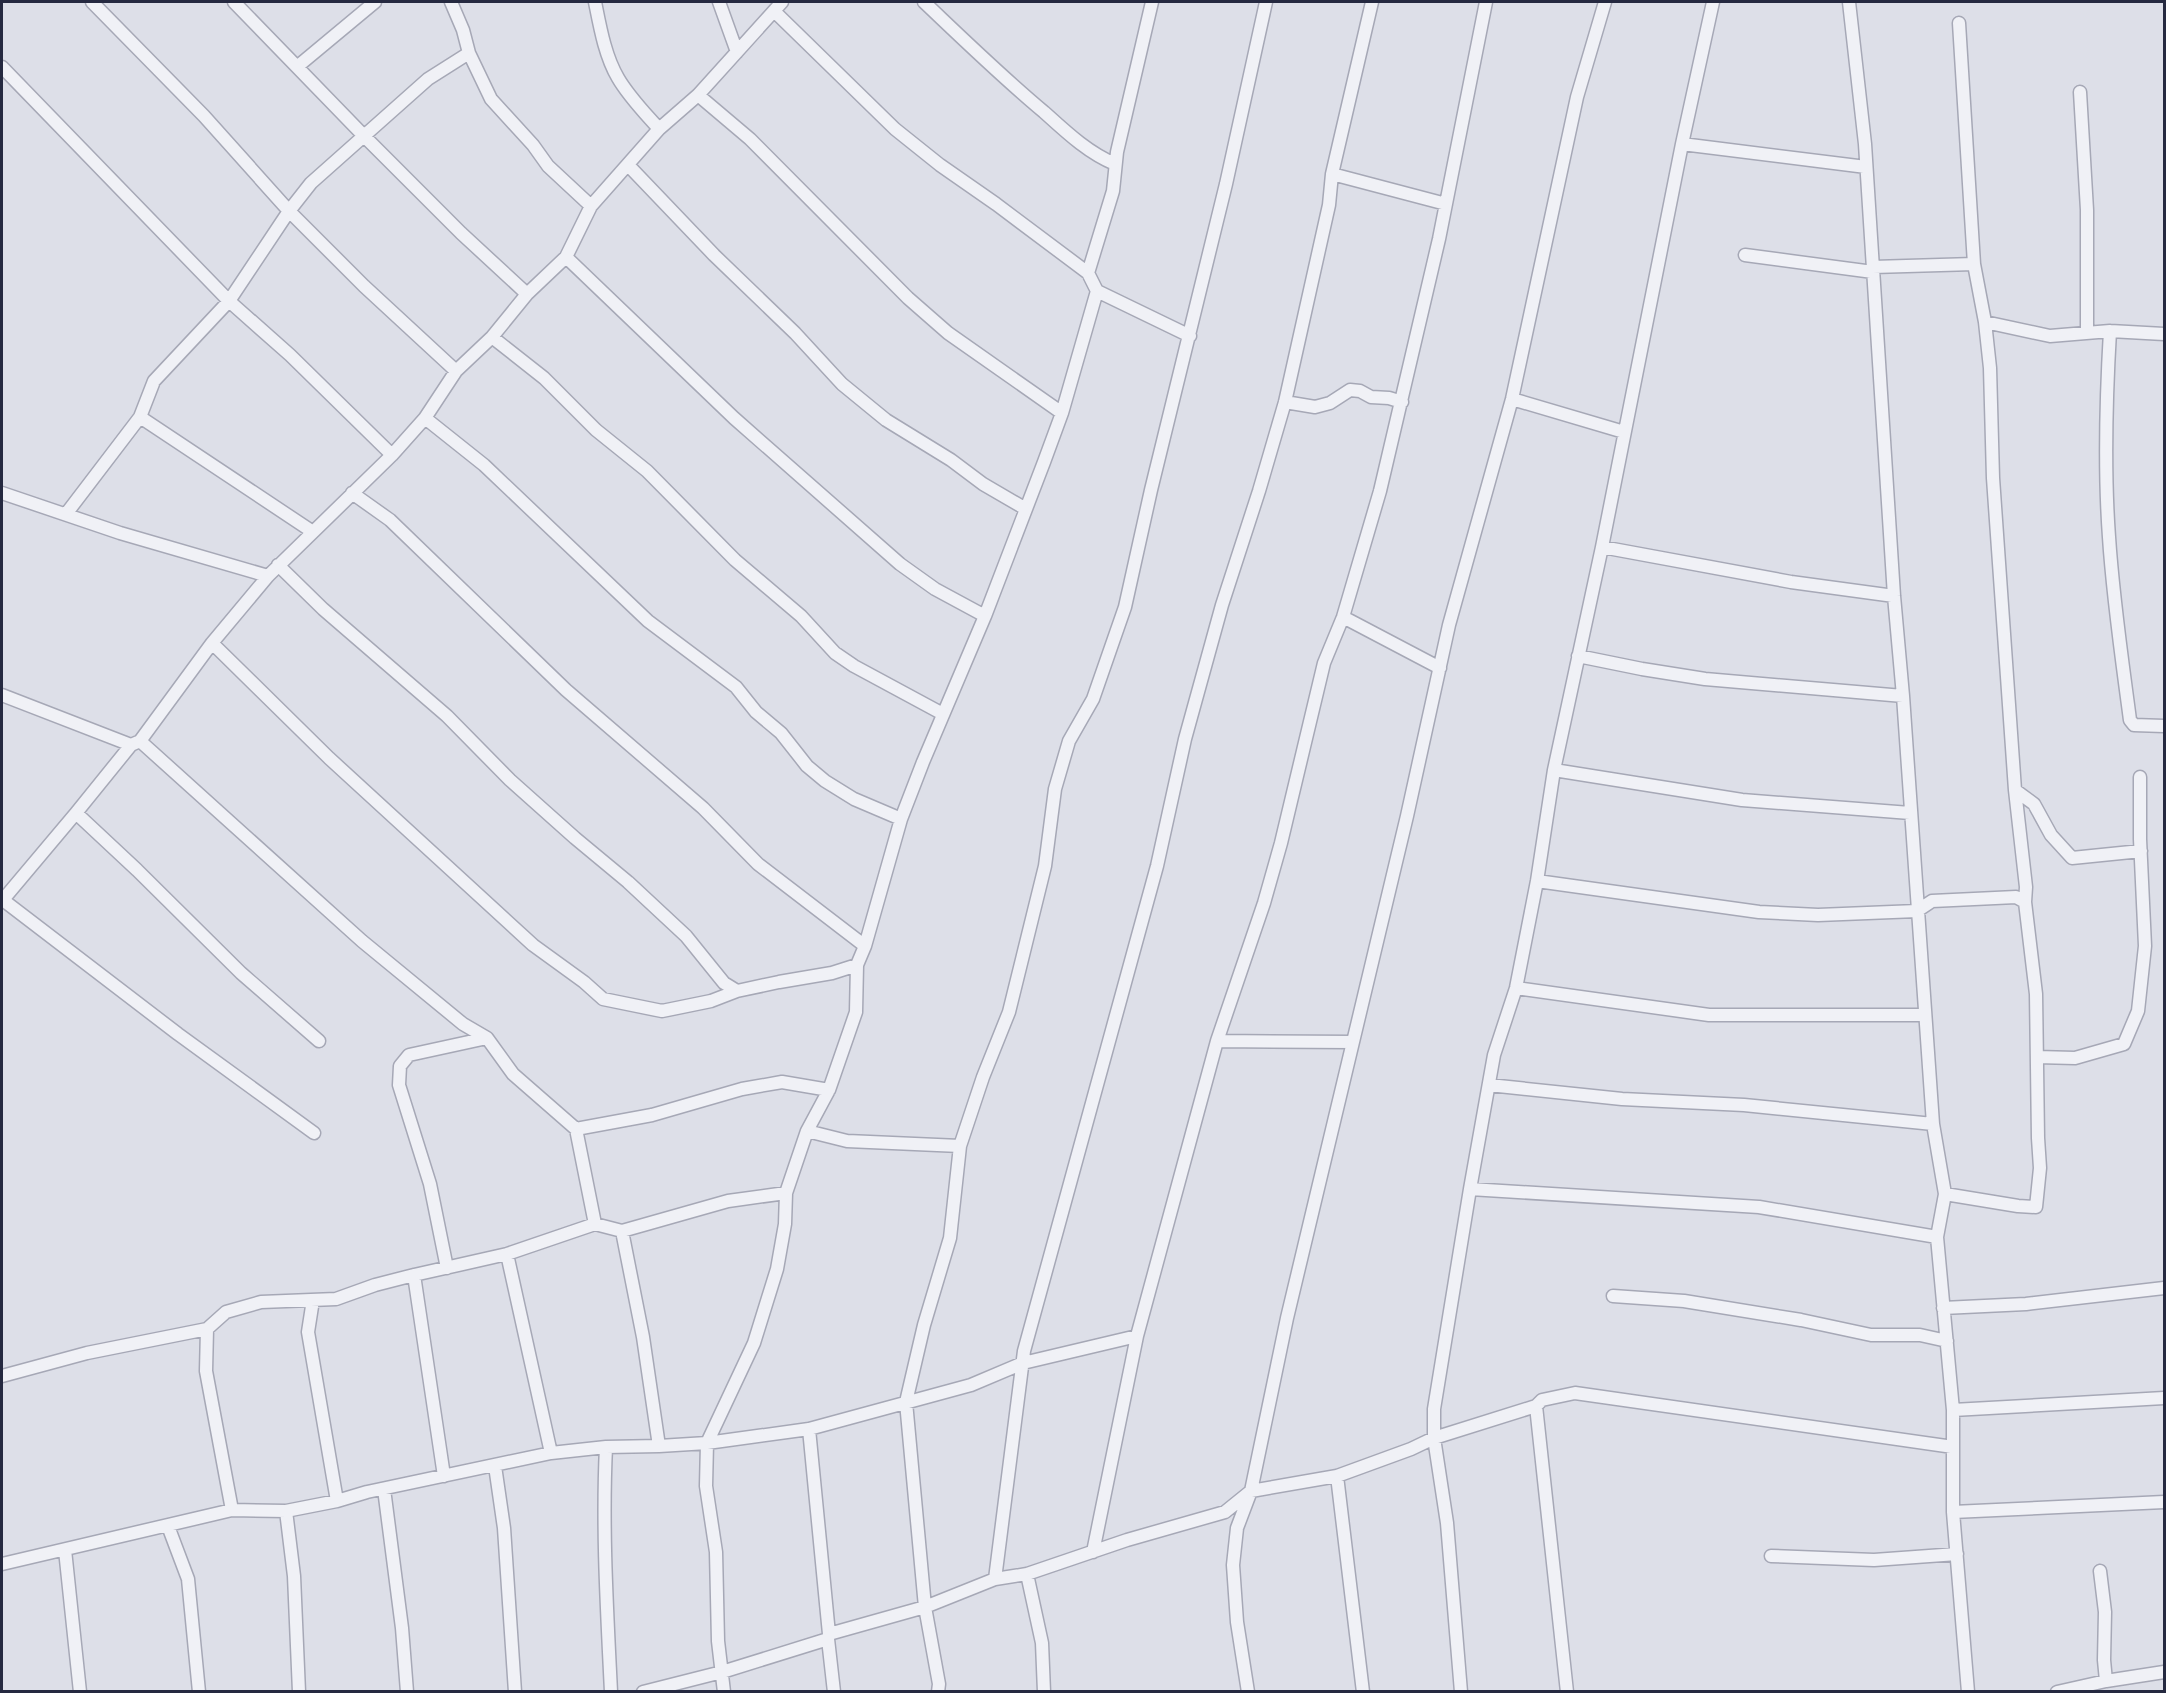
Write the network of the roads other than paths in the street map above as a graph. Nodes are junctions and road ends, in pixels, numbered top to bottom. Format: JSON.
{"nodes":[{"id":1,"x":92,"y":2,"type":"edge"},
{"id":2,"x":234,"y":2,"type":"edge"},
{"id":3,"x":375,"y":2,"type":"edge"},
{"id":4,"x":451,"y":2,"type":"edge"},
{"id":5,"x":595,"y":2,"type":"edge"},
{"id":6,"x":719,"y":2,"type":"edge"},
{"id":7,"x":924,"y":2,"type":"edge"},
{"id":8,"x":1152,"y":2,"type":"edge"},
{"id":9,"x":1266,"y":2,"type":"edge"},
{"id":10,"x":1372,"y":2,"type":"edge"},
{"id":11,"x":1486,"y":2,"type":"edge"},
{"id":12,"x":1605,"y":2,"type":"edge"},
{"id":13,"x":1713,"y":2,"type":"edge"},
{"id":14,"x":1849,"y":2,"type":"edge"},
{"id":15,"x":778,"y":6,"type":"edge"},
{"id":16,"x":1959,"y":23,"type":"dead end"},
{"id":17,"x":737,"y":52,"type":"junction"},
{"id":18,"x":469,"y":53,"type":"junction"},
{"id":19,"x":298,"y":66,"type":"junction"},
{"id":20,"x":2,"y":67,"type":"edge"},
{"id":21,"x":2080,"y":92,"type":"dead end"},
{"id":22,"x":698,"y":95,"type":"junction"},
{"id":23,"x":660,"y":129,"type":"junction"},
{"id":24,"x":364,"y":136,"type":"junction"},
{"id":25,"x":1682,"y":144,"type":"junction"},
{"id":26,"x":1115,"y":164,"type":"junction"},
{"id":27,"x":628,"y":165,"type":"junction"},
{"id":28,"x":1866,"y":167,"type":"junction"},
{"id":29,"x":1332,"y":174,"type":"junction"},
{"id":30,"x":1446,"y":204,"type":"junction"},
{"id":31,"x":591,"y":206,"type":"junction"},
{"id":32,"x":289,"y":211,"type":"junction"},
{"id":33,"x":1745,"y":255,"type":"dead end"},
{"id":34,"x":566,"y":256,"type":"junction"},
{"id":35,"x":1974,"y":264,"type":"junction"},
{"id":36,"x":1873,"y":269,"type":"junction"},
{"id":37,"x":1088,"y":273,"type":"junction"},
{"id":38,"x":1097,"y":291,"type":"junction"},
{"id":39,"x":527,"y":294,"type":"junction"},
{"id":40,"x":228,"y":301,"type":"junction"},
{"id":41,"x":1985,"y":322,"type":"junction"},
{"id":42,"x":2110,"y":331,"type":"junction"},
{"id":43,"x":2087,"y":333,"type":"junction"},
{"id":44,"x":2164,"y":334,"type":"edge"},
{"id":45,"x":1190,"y":336,"type":"junction"},
{"id":46,"x":492,"y":337,"type":"junction"},
{"id":47,"x":456,"y":371,"type":"junction"},
{"id":48,"x":1512,"y":399,"type":"junction"},
{"id":49,"x":1285,"y":402,"type":"junction"},
{"id":50,"x":1402,"y":402,"type":"junction"},
{"id":51,"x":1062,"y":413,"type":"junction"},
{"id":52,"x":140,"y":417,"type":"junction"},
{"id":53,"x":425,"y":418,"type":"junction"},
{"id":54,"x":1624,"y":432,"type":"junction"},
{"id":55,"x":392,"y":455,"type":"junction"},
{"id":56,"x":2,"y":493,"type":"edge"},
{"id":57,"x":352,"y":493,"type":"junction"},
{"id":58,"x":1026,"y":509,"type":"junction"},
{"id":59,"x":66,"y":514,"type":"junction"},
{"id":60,"x":313,"y":532,"type":"junction"},
{"id":61,"x":1602,"y":547,"type":"junction"},
{"id":62,"x":278,"y":565,"type":"junction"},
{"id":63,"x":268,"y":576,"type":"junction"},
{"id":64,"x":1894,"y":596,"type":"junction"},
{"id":65,"x":985,"y":616,"type":"junction"},
{"id":66,"x":1343,"y":617,"type":"junction"},
{"id":67,"x":212,"y":643,"type":"junction"},
{"id":68,"x":1578,"y":656,"type":"junction"},
{"id":69,"x":1440,"y":668,"type":"junction"},
{"id":70,"x":2,"y":695,"type":"edge"},
{"id":71,"x":1903,"y":696,"type":"junction"},
{"id":72,"x":943,"y":714,"type":"junction"},
{"id":73,"x":2164,"y":726,"type":"edge"},
{"id":74,"x":136,"y":743,"type":"junction"},
{"id":75,"x":1554,"y":770,"type":"junction"},
{"id":76,"x":2139,"y":777,"type":"dead end"},
{"id":77,"x":2015,"y":790,"type":"junction"},
{"id":78,"x":76,"y":813,"type":"junction"},
{"id":79,"x":1910,"y":813,"type":"junction"},
{"id":80,"x":901,"y":819,"type":"junction"},
{"id":81,"x":2141,"y":850,"type":"junction"},
{"id":82,"x":1537,"y":881,"type":"junction"},
{"id":83,"x":2,"y":900,"type":"edge"},
{"id":84,"x":2025,"y":902,"type":"junction"},
{"id":85,"x":1917,"y":911,"type":"junction"},
{"id":86,"x":865,"y":946,"type":"junction"},
{"id":87,"x":857,"y":965,"type":"junction"},
{"id":88,"x":1516,"y":988,"type":"junction"},
{"id":89,"x":737,"y":991,"type":"junction"},
{"id":90,"x":1924,"y":1016,"type":"junction"},
{"id":91,"x":487,"y":1038,"type":"junction"},
{"id":92,"x":319,"y":1041,"type":"dead end"},
{"id":93,"x":1217,"y":1041,"type":"junction"},
{"id":94,"x":1353,"y":1042,"type":"junction"},
{"id":95,"x":2037,"y":1057,"type":"junction"},
{"id":96,"x":1489,"y":1085,"type":"junction"},
{"id":97,"x":828,"y":1090,"type":"junction"},
{"id":98,"x":1933,"y":1124,"type":"junction"},
{"id":99,"x":576,"y":1129,"type":"junction"},
{"id":100,"x":807,"y":1131,"type":"junction"},
{"id":101,"x":314,"y":1133,"type":"dead end"},
{"id":102,"x":960,"y":1146,"type":"junction"},
{"id":103,"x":1470,"y":1189,"type":"junction"},
{"id":104,"x":786,"y":1193,"type":"junction"},
{"id":105,"x":1945,"y":1194,"type":"junction"},
{"id":106,"x":595,"y":1224,"type":"junction"},
{"id":107,"x":622,"y":1231,"type":"junction"},
{"id":108,"x":1937,"y":1237,"type":"junction"},
{"id":109,"x":507,"y":1254,"type":"junction"},
{"id":110,"x":447,"y":1268,"type":"junction"},
{"id":111,"x":414,"y":1275,"type":"junction"},
{"id":112,"x":2164,"y":1288,"type":"edge"},
{"id":113,"x":1613,"y":1296,"type":"dead end"},
{"id":114,"x":313,"y":1300,"type":"junction"},
{"id":115,"x":1943,"y":1308,"type":"junction"},
{"id":116,"x":207,"y":1329,"type":"junction"},
{"id":117,"x":1137,"y":1336,"type":"junction"},
{"id":118,"x":1947,"y":1341,"type":"junction"},
{"id":119,"x":1023,"y":1363,"type":"junction"},
{"id":120,"x":2,"y":1377,"type":"edge"},
{"id":121,"x":2164,"y":1398,"type":"edge"},
{"id":122,"x":906,"y":1402,"type":"junction"},
{"id":123,"x":1536,"y":1406,"type":"junction"},
{"id":124,"x":1953,"y":1410,"type":"junction"},
{"id":125,"x":809,"y":1429,"type":"junction"},
{"id":126,"x":1434,"y":1438,"type":"junction"},
{"id":127,"x":707,"y":1443,"type":"junction"},
{"id":128,"x":659,"y":1446,"type":"junction"},
{"id":129,"x":606,"y":1447,"type":"junction"},
{"id":130,"x":1953,"y":1447,"type":"junction"},
{"id":131,"x":551,"y":1453,"type":"junction"},
{"id":132,"x":495,"y":1466,"type":"junction"},
{"id":133,"x":444,"y":1476,"type":"junction"},
{"id":134,"x":1337,"y":1476,"type":"junction"},
{"id":135,"x":384,"y":1489,"type":"junction"},
{"id":136,"x":1251,"y":1491,"type":"junction"},
{"id":137,"x":337,"y":1501,"type":"junction"},
{"id":138,"x":2164,"y":1502,"type":"edge"},
{"id":139,"x":232,"y":1510,"type":"junction"},
{"id":140,"x":286,"y":1511,"type":"junction"},
{"id":141,"x":1953,"y":1512,"type":"junction"},
{"id":142,"x":168,"y":1526,"type":"junction"},
{"id":143,"x":65,"y":1550,"type":"junction"},
{"id":144,"x":1093,"y":1552,"type":"junction"},
{"id":145,"x":1957,"y":1554,"type":"junction"},
{"id":146,"x":1771,"y":1556,"type":"dead end"},
{"id":147,"x":2,"y":1564,"type":"edge"},
{"id":148,"x":2100,"y":1571,"type":"dead end"},
{"id":149,"x":1027,"y":1574,"type":"junction"},
{"id":150,"x":995,"y":1579,"type":"junction"},
{"id":151,"x":925,"y":1607,"type":"junction"},
{"id":152,"x":828,"y":1637,"type":"junction"},
{"id":153,"x":722,"y":1672,"type":"junction"},
{"id":154,"x":2164,"y":1672,"type":"edge"},
{"id":155,"x":2106,"y":1681,"type":"junction"},
{"id":156,"x":80,"y":1692,"type":"edge"},
{"id":157,"x":199,"y":1692,"type":"edge"},
{"id":158,"x":299,"y":1692,"type":"edge"},
{"id":159,"x":407,"y":1692,"type":"edge"},
{"id":160,"x":515,"y":1692,"type":"edge"},
{"id":161,"x":611,"y":1692,"type":"edge"},
{"id":162,"x":643,"y":1692,"type":"edge"},
{"id":163,"x":724,"y":1692,"type":"edge"},
{"id":164,"x":834,"y":1692,"type":"edge"},
{"id":165,"x":938,"y":1692,"type":"edge"},
{"id":166,"x":1044,"y":1692,"type":"edge"},
{"id":167,"x":1248,"y":1692,"type":"edge"},
{"id":168,"x":1363,"y":1692,"type":"edge"},
{"id":169,"x":1461,"y":1692,"type":"edge"},
{"id":170,"x":1568,"y":1692,"type":"edge"},
{"id":171,"x":1968,"y":1692,"type":"edge"},
{"id":172,"x":2057,"y":1692,"type":"edge"}],
"edges":[{"from":1,"to":32,"type":"street"},
{"from":2,"to":19,"type":"street"},
{"from":3,"to":19,"type":"street"},
{"from":4,"to":18,"type":"street"},
{"from":5,"to":23,"type":"street"},
{"from":6,"to":17,"type":"street"},
{"from":7,"to":26,"type":"street"},
{"from":8,"to":26,"type":"street"},
{"from":9,"to":45,"type":"street"},
{"from":10,"to":29,"type":"street"},
{"from":11,"to":30,"type":"street"},
{"from":12,"to":48,"type":"street"},
{"from":13,"to":25,"type":"street"},
{"from":14,"to":28,"type":"street"},
{"from":15,"to":17,"type":"street"},
{"from":15,"to":37,"type":"street"},
{"from":16,"to":35,"type":"street"},
{"from":17,"to":22,"type":"street"},
{"from":18,"to":24,"type":"street"},
{"from":18,"to":31,"type":"street"},
{"from":19,"to":24,"type":"street"},
{"from":20,"to":40,"type":"street"},
{"from":21,"to":43,"type":"street"},
{"from":22,"to":23,"type":"street"},
{"from":22,"to":51,"type":"street"},
{"from":23,"to":27,"type":"street"},
{"from":24,"to":32,"type":"street"},
{"from":24,"to":39,"type":"street"},
{"from":25,"to":28,"type":"street"},
{"from":25,"to":54,"type":"street"},
{"from":26,"to":37,"type":"street"},
{"from":27,"to":31,"type":"street"},
{"from":27,"to":58,"type":"street"},
{"from":28,"to":36,"type":"street"},
{"from":29,"to":30,"type":"street"},
{"from":29,"to":49,"type":"street"},
{"from":30,"to":50,"type":"street"},
{"from":31,"to":34,"type":"street"},
{"from":32,"to":40,"type":"street"},
{"from":32,"to":47,"type":"street"},
{"from":33,"to":36,"type":"street"},
{"from":34,"to":39,"type":"street"},
{"from":34,"to":65,"type":"street"},
{"from":35,"to":36,"type":"street"},
{"from":35,"to":41,"type":"street"},
{"from":36,"to":64,"type":"street"},
{"from":37,"to":38,"type":"street"},
{"from":38,"to":45,"type":"street"},
{"from":38,"to":51,"type":"street"},
{"from":39,"to":46,"type":"street"},
{"from":40,"to":52,"type":"street"},
{"from":40,"to":55,"type":"street"},
{"from":41,"to":43,"type":"street"},
{"from":41,"to":77,"type":"street"},
{"from":42,"to":43,"type":"street"},
{"from":42,"to":44,"type":"street"},
{"from":42,"to":73,"type":"street"},
{"from":45,"to":102,"type":"street"},
{"from":46,"to":47,"type":"street"},
{"from":46,"to":72,"type":"street"},
{"from":47,"to":53,"type":"street"},
{"from":48,"to":54,"type":"street"},
{"from":48,"to":69,"type":"street"},
{"from":49,"to":50,"type":"street"},
{"from":49,"to":119,"type":"street"},
{"from":50,"to":66,"type":"street"},
{"from":51,"to":58,"type":"street"},
{"from":52,"to":59,"type":"street"},
{"from":52,"to":60,"type":"street"},
{"from":53,"to":55,"type":"street"},
{"from":53,"to":80,"type":"street"},
{"from":54,"to":61,"type":"street"},
{"from":55,"to":57,"type":"street"},
{"from":56,"to":59,"type":"street"},
{"from":57,"to":60,"type":"street"},
{"from":57,"to":86,"type":"street"},
{"from":58,"to":65,"type":"street"},
{"from":59,"to":63,"type":"street"},
{"from":60,"to":62,"type":"street"},
{"from":61,"to":64,"type":"street"},
{"from":61,"to":68,"type":"street"},
{"from":62,"to":63,"type":"street"},
{"from":62,"to":89,"type":"street"},
{"from":63,"to":67,"type":"street"},
{"from":64,"to":71,"type":"street"},
{"from":65,"to":72,"type":"street"},
{"from":66,"to":69,"type":"street"},
{"from":66,"to":93,"type":"street"},
{"from":67,"to":74,"type":"street"},
{"from":67,"to":89,"type":"street"},
{"from":68,"to":71,"type":"street"},
{"from":68,"to":75,"type":"street"},
{"from":69,"to":94,"type":"street"},
{"from":70,"to":74,"type":"street"},
{"from":71,"to":79,"type":"street"},
{"from":72,"to":80,"type":"street"},
{"from":74,"to":78,"type":"street"},
{"from":74,"to":91,"type":"street"},
{"from":75,"to":79,"type":"street"},
{"from":75,"to":82,"type":"street"},
{"from":76,"to":81,"type":"street"},
{"from":77,"to":81,"type":"street"},
{"from":77,"to":84,"type":"street"},
{"from":78,"to":83,"type":"street"},
{"from":78,"to":92,"type":"street"},
{"from":79,"to":85,"type":"street"},
{"from":80,"to":86,"type":"street"},
{"from":81,"to":95,"type":"street"},
{"from":82,"to":85,"type":"street"},
{"from":82,"to":88,"type":"street"},
{"from":83,"to":101,"type":"street"},
{"from":84,"to":85,"type":"street"},
{"from":84,"to":95,"type":"street"},
{"from":85,"to":90,"type":"street"},
{"from":86,"to":87,"type":"street"},
{"from":87,"to":89,"type":"street"},
{"from":87,"to":97,"type":"street"},
{"from":88,"to":90,"type":"street"},
{"from":88,"to":96,"type":"street"},
{"from":90,"to":98,"type":"street"},
{"from":91,"to":99,"type":"street"},
{"from":91,"to":110,"type":"street"},
{"from":93,"to":94,"type":"street"},
{"from":93,"to":117,"type":"street"},
{"from":94,"to":136,"type":"street"},
{"from":95,"to":105,"type":"street"},
{"from":96,"to":98,"type":"street"},
{"from":96,"to":103,"type":"street"},
{"from":97,"to":99,"type":"street"},
{"from":97,"to":100,"type":"street"},
{"from":98,"to":105,"type":"street"},
{"from":99,"to":106,"type":"street"},
{"from":100,"to":102,"type":"street"},
{"from":100,"to":104,"type":"street"},
{"from":102,"to":122,"type":"street"},
{"from":103,"to":108,"type":"street"},
{"from":103,"to":126,"type":"street"},
{"from":104,"to":107,"type":"street"},
{"from":104,"to":127,"type":"street"},
{"from":105,"to":108,"type":"street"},
{"from":106,"to":107,"type":"street"},
{"from":106,"to":109,"type":"street"},
{"from":107,"to":128,"type":"street"},
{"from":108,"to":115,"type":"street"},
{"from":109,"to":110,"type":"street"},
{"from":109,"to":131,"type":"street"},
{"from":110,"to":111,"type":"street"},
{"from":111,"to":114,"type":"street"},
{"from":111,"to":133,"type":"street"},
{"from":112,"to":115,"type":"street"},
{"from":113,"to":118,"type":"street"},
{"from":114,"to":116,"type":"street"},
{"from":114,"to":137,"type":"street"},
{"from":115,"to":118,"type":"street"},
{"from":116,"to":120,"type":"street"},
{"from":116,"to":139,"type":"street"},
{"from":117,"to":119,"type":"street"},
{"from":117,"to":144,"type":"street"},
{"from":118,"to":124,"type":"street"},
{"from":119,"to":122,"type":"street"},
{"from":119,"to":150,"type":"street"},
{"from":121,"to":124,"type":"street"},
{"from":122,"to":125,"type":"street"},
{"from":122,"to":151,"type":"street"},
{"from":123,"to":126,"type":"street"},
{"from":123,"to":130,"type":"street"},
{"from":123,"to":170,"type":"street"},
{"from":124,"to":130,"type":"street"},
{"from":125,"to":127,"type":"street"},
{"from":125,"to":152,"type":"street"},
{"from":126,"to":134,"type":"street"},
{"from":126,"to":169,"type":"street"},
{"from":127,"to":128,"type":"street"},
{"from":127,"to":153,"type":"street"},
{"from":128,"to":129,"type":"street"},
{"from":129,"to":131,"type":"street"},
{"from":129,"to":161,"type":"street"},
{"from":130,"to":141,"type":"street"},
{"from":131,"to":132,"type":"street"},
{"from":132,"to":133,"type":"street"},
{"from":132,"to":160,"type":"street"},
{"from":133,"to":135,"type":"street"},
{"from":134,"to":136,"type":"street"},
{"from":134,"to":168,"type":"street"},
{"from":135,"to":137,"type":"street"},
{"from":135,"to":159,"type":"street"},
{"from":136,"to":144,"type":"street"},
{"from":136,"to":167,"type":"street"},
{"from":137,"to":140,"type":"street"},
{"from":138,"to":141,"type":"street"},
{"from":139,"to":140,"type":"street"},
{"from":139,"to":142,"type":"street"},
{"from":140,"to":158,"type":"street"},
{"from":141,"to":145,"type":"street"},
{"from":142,"to":143,"type":"street"},
{"from":142,"to":157,"type":"street"},
{"from":143,"to":147,"type":"street"},
{"from":143,"to":156,"type":"street"},
{"from":144,"to":149,"type":"street"},
{"from":145,"to":146,"type":"street"},
{"from":145,"to":171,"type":"street"},
{"from":148,"to":155,"type":"street"},
{"from":149,"to":150,"type":"street"},
{"from":149,"to":166,"type":"street"},
{"from":150,"to":151,"type":"street"},
{"from":151,"to":152,"type":"street"},
{"from":151,"to":165,"type":"street"},
{"from":152,"to":153,"type":"street"},
{"from":152,"to":164,"type":"street"},
{"from":153,"to":162,"type":"street"},
{"from":153,"to":163,"type":"street"},
{"from":154,"to":155,"type":"street"},
{"from":155,"to":172,"type":"street"}]}
